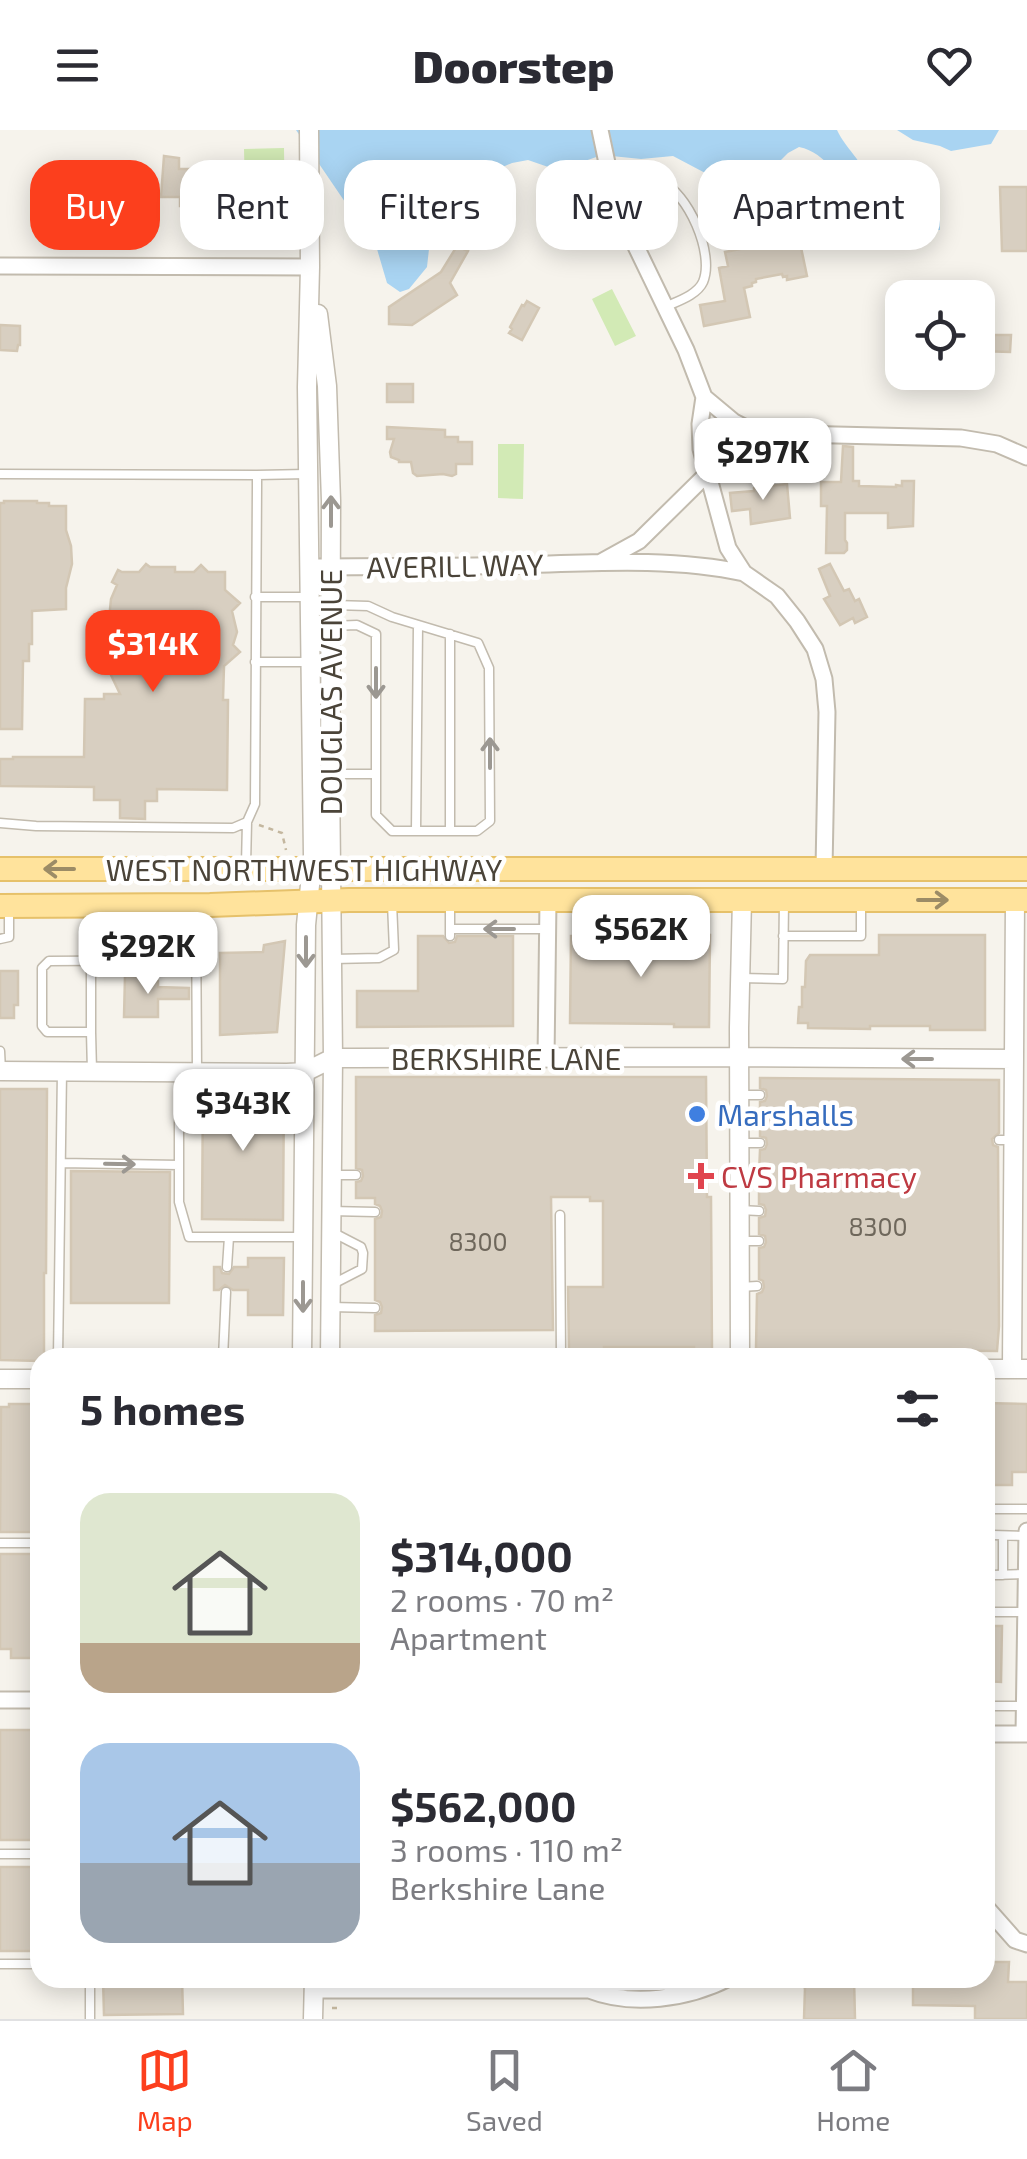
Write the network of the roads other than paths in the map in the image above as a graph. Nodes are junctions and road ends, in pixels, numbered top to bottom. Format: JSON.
{"nodes":[{"id":1,"x":309,"y":130,"type":"edge"},
{"id":2,"x":600,"y":130,"type":"edge"},
{"id":3,"x":606,"y":160,"type":"edge"},
{"id":4,"x":678,"y":197,"type":"edge"},
{"id":5,"x":638,"y":250,"type":"edge"},
{"id":6,"x":0,"y":266,"type":"edge"},
{"id":7,"x":310,"y":267,"type":"junction"},
{"id":8,"x":665,"y":308,"type":"junction"},
{"id":9,"x":704,"y":398,"type":"junction"},
{"id":10,"x":308,"y":431,"type":"junction"},
{"id":11,"x":328,"y":431,"type":"junction"},
{"id":12,"x":763,"y":436,"type":"junction"},
{"id":13,"x":1027,"y":458,"type":"edge"},
{"id":14,"x":709,"y":472,"type":"junction"},
{"id":15,"x":0,"y":474,"type":"edge"},
{"id":16,"x":308,"y":474,"type":"junction"},
{"id":17,"x":257,"y":475,"type":"junction"},
{"id":18,"x":601,"y":562,"type":"junction"},
{"id":19,"x":330,"y":566,"type":"junction"},
{"id":20,"x":309,"y":567,"type":"junction"},
{"id":21,"x":744,"y":573,"type":"junction"},
{"id":22,"x":256,"y":597,"type":"junction"},
{"id":23,"x":309,"y":597,"type":"junction"},
{"id":24,"x":331,"y":605,"type":"junction"},
{"id":25,"x":418,"y":624,"type":"junction"},
{"id":26,"x":331,"y":626,"type":"junction"},
{"id":27,"x":450,"y":634,"type":"junction"},
{"id":28,"x":255,"y":662,"type":"junction"},
{"id":29,"x":309,"y":662,"type":"junction"},
{"id":30,"x":330,"y":774,"type":"junction"},
{"id":31,"x":376,"y":774,"type":"junction"},
{"id":32,"x":0,"y":822,"type":"edge"},
{"id":33,"x":248,"y":822,"type":"junction"},
{"id":34,"x":416,"y":831,"type":"junction"},
{"id":35,"x":450,"y":831,"type":"junction"},
{"id":36,"x":0,"y":868,"type":"edge"},
{"id":37,"x":905,"y":868,"type":"junction"},
{"id":38,"x":1027,"y":868,"type":"edge"},
{"id":39,"x":824,"y":869,"type":"junction"},
{"id":40,"x":246,"y":870,"type":"junction"},
{"id":41,"x":322,"y":870,"type":"junction"},
{"id":42,"x":450,"y":900,"type":"junction"},
{"id":43,"x":548,"y":900,"type":"junction"},
{"id":44,"x":742,"y":900,"type":"junction"},
{"id":45,"x":784,"y":900,"type":"junction"},
{"id":46,"x":861,"y":900,"type":"junction"},
{"id":47,"x":1021,"y":900,"type":"edge"},
{"id":48,"x":333,"y":901,"type":"junction"},
{"id":49,"x":392,"y":901,"type":"junction"},
{"id":50,"x":246,"y":902,"type":"junction"},
{"id":51,"x":308,"y":902,"type":"junction"},
{"id":52,"x":196,"y":905,"type":"junction"},
{"id":53,"x":4,"y":906,"type":"edge"},
{"id":54,"x":548,"y":929,"type":"junction"},
{"id":55,"x":783,"y":936,"type":"junction"},
{"id":56,"x":0,"y":940,"type":"edge"},
{"id":57,"x":333,"y":959,"type":"junction"},
{"id":58,"x":91,"y":960,"type":"junction"},
{"id":59,"x":196,"y":960,"type":"junction"},
{"id":60,"x":740,"y":978,"type":"junction"},
{"id":61,"x":91,"y":1032,"type":"junction"},
{"id":62,"x":0,"y":1051,"type":"edge"},
{"id":63,"x":740,"y":1057,"type":"junction"},
{"id":64,"x":333,"y":1058,"type":"junction"},
{"id":65,"x":546,"y":1059,"type":"junction"},
{"id":66,"x":1014,"y":1060,"type":"junction"},
{"id":67,"x":1,"y":1071,"type":"edge"},
{"id":68,"x":62,"y":1072,"type":"junction"},
{"id":69,"x":92,"y":1072,"type":"junction"},
{"id":70,"x":198,"y":1072,"type":"junction"},
{"id":71,"x":305,"y":1072,"type":"junction"},
{"id":72,"x":760,"y":1095,"type":"dead end"},
{"id":73,"x":740,"y":1096,"type":"junction"},
{"id":74,"x":179,"y":1122,"type":"dead end"},
{"id":75,"x":760,"y":1142,"type":"dead end"},
{"id":76,"x":740,"y":1143,"type":"junction"},
{"id":77,"x":61,"y":1163,"type":"junction"},
{"id":78,"x":179,"y":1165,"type":"junction"},
{"id":79,"x":1014,"y":1174,"type":"edge"},
{"id":80,"x":304,"y":1175,"type":"junction"},
{"id":81,"x":332,"y":1175,"type":"junction"},
{"id":82,"x":356,"y":1175,"type":"dead end"},
{"id":83,"x":304,"y":1211,"type":"junction"},
{"id":84,"x":332,"y":1211,"type":"junction"},
{"id":85,"x":375,"y":1212,"type":"dead end"},
{"id":86,"x":560,"y":1214,"type":"dead end"},
{"id":87,"x":331,"y":1232,"type":"junction"},
{"id":88,"x":229,"y":1236,"type":"junction"},
{"id":89,"x":303,"y":1237,"type":"junction"},
{"id":90,"x":228,"y":1267,"type":"dead end"},
{"id":91,"x":331,"y":1285,"type":"junction"},
{"id":92,"x":226,"y":1292,"type":"dead end"},
{"id":93,"x":331,"y":1307,"type":"junction"},
{"id":94,"x":375,"y":1308,"type":"dead end"},
{"id":95,"x":58,"y":1348,"type":"edge"},
{"id":96,"x":223,"y":1348,"type":"edge"},
{"id":97,"x":302,"y":1348,"type":"edge"},
{"id":98,"x":330,"y":1348,"type":"edge"},
{"id":99,"x":561,"y":1348,"type":"edge"},
{"id":100,"x":742,"y":1348,"type":"edge"},
{"id":101,"x":1020,"y":1369,"type":"edge"},
{"id":102,"x":0,"y":1379,"type":"edge"},
{"id":103,"x":30,"y":1379,"type":"edge"},
{"id":104,"x":995,"y":1509,"type":"edge"},
{"id":105,"x":1027,"y":1509,"type":"edge"},
{"id":106,"x":1026,"y":1533,"type":"edge"},
{"id":107,"x":0,"y":1543,"type":"edge"},
{"id":108,"x":30,"y":1543,"type":"edge"},
{"id":109,"x":1025,"y":1574,"type":"edge"},
{"id":110,"x":995,"y":1612,"type":"edge"},
{"id":111,"x":1025,"y":1612,"type":"edge"},
{"id":112,"x":0,"y":1700,"type":"edge"},
{"id":113,"x":30,"y":1700,"type":"edge"},
{"id":114,"x":995,"y":1706,"type":"edge"},
{"id":115,"x":1024,"y":1706,"type":"junction"},
{"id":116,"x":995,"y":1734,"type":"edge"},
{"id":117,"x":1026,"y":1734,"type":"edge"},
{"id":118,"x":0,"y":1854,"type":"edge"},
{"id":119,"x":30,"y":1854,"type":"edge"},
{"id":120,"x":995,"y":1918,"type":"edge"},
{"id":121,"x":1027,"y":1944,"type":"edge"},
{"id":122,"x":0,"y":1964,"type":"edge"},
{"id":123,"x":30,"y":1964,"type":"edge"},
{"id":124,"x":90,"y":1988,"type":"edge"},
{"id":125,"x":314,"y":1988,"type":"edge"},
{"id":126,"x":554,"y":1988,"type":"edge"},
{"id":127,"x":594,"y":1988,"type":"edge"},
{"id":128,"x":707,"y":1988,"type":"edge"},
{"id":129,"x":589,"y":1990,"type":"junction"},
{"id":130,"x":90,"y":2019,"type":"edge"},
{"id":131,"x":313,"y":2019,"type":"edge"}],
"edges":[{"from":1,"to":7,"type":"street","name":"DOUGLAS AVENUE"},
{"from":2,"to":3,"type":"street"},
{"from":4,"to":8,"type":"lane"},
{"from":5,"to":8,"type":"street"},
{"from":6,"to":7,"type":"street"},
{"from":7,"to":10,"type":"street","name":"DOUGLAS AVENUE"},
{"from":7,"to":11,"type":"street","name":"DOUGLAS AVENUE"},
{"from":8,"to":9,"type":"street"},
{"from":9,"to":12,"type":"street"},
{"from":9,"to":14,"type":"street"},
{"from":10,"to":11,"type":"street"},
{"from":10,"to":16,"type":"street","name":"DOUGLAS AVENUE"},
{"from":19,"to":11,"type":"street","name":"DOUGLAS AVENUE","one_way":true},
{"from":12,"to":13,"type":"street"},
{"from":12,"to":14,"type":"street","name":"AVERILL WAY"},
{"from":14,"to":18,"type":"street","name":"AVERILL WAY"},
{"from":14,"to":21,"type":"street"},
{"from":15,"to":17,"type":"lane"},
{"from":16,"to":17,"type":"lane"},
{"from":16,"to":20,"type":"street","name":"DOUGLAS AVENUE"},
{"from":17,"to":22,"type":"lane"},
{"from":18,"to":19,"type":"street","name":"AVERILL WAY"},
{"from":18,"to":21,"type":"street","name":"AVERILL WAY"},
{"from":19,"to":20,"type":"street","name":"AVERILL WAY"},
{"from":19,"to":24,"type":"street","name":"DOUGLAS AVENUE"},
{"from":20,"to":23,"type":"street","name":"DOUGLAS AVENUE"},
{"from":21,"to":39,"type":"street"},
{"from":22,"to":23,"type":"lane"},
{"from":22,"to":28,"type":"lane"},
{"from":23,"to":29,"type":"street","name":"DOUGLAS AVENUE"},
{"from":24,"to":25,"type":"lane"},
{"from":24,"to":26,"type":"street","name":"DOUGLAS AVENUE"},
{"from":25,"to":27,"type":"lane"},
{"from":25,"to":34,"type":"lane"},
{"from":26,"to":30,"type":"street","name":"DOUGLAS AVENUE"},
{"from":26,"to":31,"type":"lane","one_way":true},
{"from":27,"to":35,"type":"lane"},
{"from":35,"to":27,"type":"lane","one_way":true},
{"from":28,"to":29,"type":"lane"},
{"from":28,"to":33,"type":"lane"},
{"from":29,"to":41,"type":"street","name":"DOUGLAS AVENUE"},
{"from":30,"to":31,"type":"lane"},
{"from":30,"to":41,"type":"street","name":"DOUGLAS AVENUE"},
{"from":31,"to":34,"type":"lane"},
{"from":32,"to":33,"type":"lane"},
{"from":33,"to":40,"type":"lane"},
{"from":34,"to":35,"type":"lane"},
{"from":40,"to":36,"type":"main road","name":"WEST NORTHWEST HIGHWAY","one_way":true},
{"from":37,"to":38,"type":"main road","name":"WEST NORTHWEST HIGHWAY"},
{"from":37,"to":39,"type":"main road","name":"WEST NORTHWEST HIGHWAY"},
{"from":37,"to":44,"type":"main road"},
{"from":39,"to":41,"type":"main road","name":"WEST NORTHWEST HIGHWAY"},
{"from":40,"to":41,"type":"main road","name":"WEST NORTHWEST HIGHWAY"},
{"from":40,"to":50,"type":"main road"},
{"from":41,"to":48,"type":"street","name":"DOUGLAS AVENUE"},
{"from":41,"to":51,"type":"street","name":"DOUGLAS AVENUE"},
{"from":42,"to":43,"type":"main road","name":"WEST NORTHWEST HIGHWAY"},
{"from":42,"to":49,"type":"main road","name":"WEST NORTHWEST HIGHWAY"},
{"from":54,"to":42,"type":"lane","one_way":true},
{"from":43,"to":44,"type":"main road","name":"WEST NORTHWEST HIGHWAY"},
{"from":43,"to":54,"type":"street"},
{"from":44,"to":45,"type":"main road","name":"WEST NORTHWEST HIGHWAY"},
{"from":44,"to":60,"type":"street"},
{"from":45,"to":46,"type":"main road","name":"WEST NORTHWEST HIGHWAY"},
{"from":45,"to":55,"type":"lane"},
{"from":46,"to":47,"type":"main road","name":"WEST NORTHWEST HIGHWAY","one_way":true},
{"from":46,"to":55,"type":"lane"},
{"from":47,"to":66,"type":"street"},
{"from":48,"to":49,"type":"main road","name":"WEST NORTHWEST HIGHWAY"},
{"from":48,"to":51,"type":"main road","name":"WEST NORTHWEST HIGHWAY"},
{"from":48,"to":57,"type":"street","name":"DOUGLAS AVENUE"},
{"from":49,"to":57,"type":"lane"},
{"from":50,"to":51,"type":"main road","name":"WEST NORTHWEST HIGHWAY"},
{"from":50,"to":52,"type":"main road","name":"WEST NORTHWEST HIGHWAY"},
{"from":51,"to":71,"type":"street","name":"DOUGLAS AVENUE","one_way":true},
{"from":52,"to":53,"type":"main road","name":"WEST NORTHWEST HIGHWAY"},
{"from":52,"to":59,"type":"lane"},
{"from":53,"to":56,"type":"lane"},
{"from":54,"to":65,"type":"street"},
{"from":55,"to":60,"type":"lane"},
{"from":57,"to":64,"type":"street","name":"DOUGLAS AVENUE"},
{"from":58,"to":59,"type":"lane"},
{"from":58,"to":61,"type":"lane"},
{"from":58,"to":61,"type":"lane"},
{"from":59,"to":70,"type":"lane"},
{"from":60,"to":63,"type":"street"},
{"from":61,"to":69,"type":"lane"},
{"from":62,"to":67,"type":"lane"},
{"from":63,"to":65,"type":"street","name":"BERKSHIRE LANE"},
{"from":66,"to":63,"type":"street","name":"BERKSHIRE LANE","one_way":true},
{"from":63,"to":73,"type":"street"},
{"from":64,"to":65,"type":"street","name":"BERKSHIRE LANE"},
{"from":64,"to":71,"type":"street","name":"BERKSHIRE LANE"},
{"from":64,"to":81,"type":"street","name":"DOUGLAS AVENUE"},
{"from":66,"to":79,"type":"street"},
{"from":67,"to":68,"type":"street","name":"BERKSHIRE LANE"},
{"from":68,"to":69,"type":"street","name":"BERKSHIRE LANE"},
{"from":68,"to":77,"type":"lane"},
{"from":69,"to":70,"type":"street","name":"BERKSHIRE LANE"},
{"from":70,"to":71,"type":"street","name":"BERKSHIRE LANE"},
{"from":71,"to":80,"type":"street","name":"DOUGLAS AVENUE"},
{"from":72,"to":73,"type":"lane"},
{"from":73,"to":76,"type":"street"},
{"from":74,"to":78,"type":"lane"},
{"from":75,"to":76,"type":"lane"},
{"from":76,"to":100,"type":"street"},
{"from":77,"to":78,"type":"lane","one_way":true},
{"from":77,"to":95,"type":"lane"},
{"from":78,"to":88,"type":"lane"},
{"from":79,"to":101,"type":"street"},
{"from":80,"to":81,"type":"street"},
{"from":80,"to":83,"type":"street","name":"DOUGLAS AVENUE"},
{"from":81,"to":82,"type":"lane"},
{"from":81,"to":84,"type":"street","name":"DOUGLAS AVENUE"},
{"from":83,"to":84,"type":"street"},
{"from":83,"to":89,"type":"street","name":"DOUGLAS AVENUE"},
{"from":84,"to":85,"type":"lane"},
{"from":84,"to":87,"type":"street","name":"DOUGLAS AVENUE"},
{"from":86,"to":99,"type":"lane"},
{"from":87,"to":91,"type":"street","name":"DOUGLAS AVENUE"},
{"from":87,"to":91,"type":"lane"},
{"from":88,"to":89,"type":"lane"},
{"from":88,"to":90,"type":"lane"},
{"from":89,"to":97,"type":"street","name":"DOUGLAS AVENUE","one_way":true},
{"from":91,"to":93,"type":"street","name":"DOUGLAS AVENUE"},
{"from":92,"to":96,"type":"lane"},
{"from":93,"to":94,"type":"lane"},
{"from":93,"to":98,"type":"street","name":"DOUGLAS AVENUE"},
{"from":102,"to":103,"type":"street"},
{"from":104,"to":105,"type":"lane"},
{"from":106,"to":109,"type":"street"},
{"from":106,"to":109,"type":"lane"},
{"from":107,"to":108,"type":"lane"},
{"from":109,"to":111,"type":"street"},
{"from":110,"to":111,"type":"lane"},
{"from":111,"to":115,"type":"street"},
{"from":112,"to":113,"type":"street"},
{"from":114,"to":115,"type":"lane"},
{"from":115,"to":117,"type":"street"},
{"from":116,"to":117,"type":"street"},
{"from":118,"to":119,"type":"lane"},
{"from":120,"to":121,"type":"street"},
{"from":122,"to":123,"type":"lane"},
{"from":124,"to":130,"type":"lane"},
{"from":125,"to":131,"type":"street"},
{"from":126,"to":129,"type":"street"},
{"from":127,"to":129,"type":"street"},
{"from":128,"to":129,"type":"street"}]}
